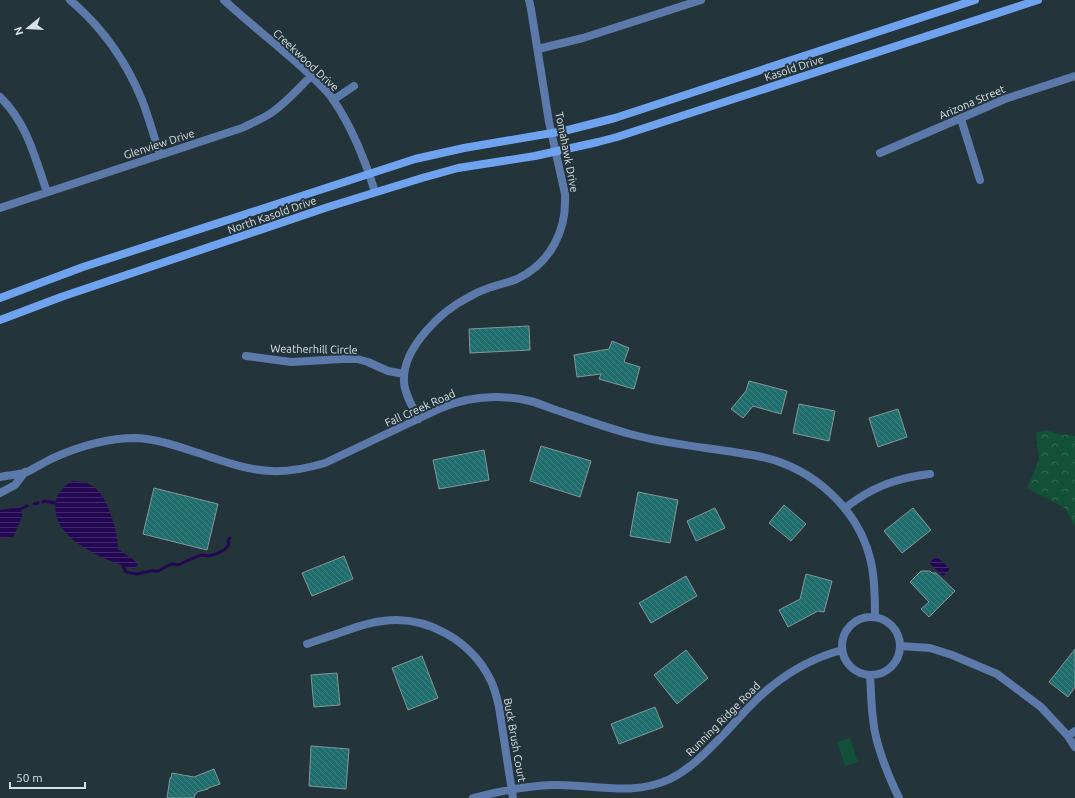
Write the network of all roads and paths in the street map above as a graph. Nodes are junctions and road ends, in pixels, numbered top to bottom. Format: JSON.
{"nodes":[{"id":1,"x":70,"y":0,"type":"edge"},
{"id":2,"x":224,"y":0,"type":"edge"},
{"id":3,"x":529,"y":0,"type":"edge"},
{"id":4,"x":701,"y":0,"type":"edge"},
{"id":5,"x":975,"y":0,"type":"edge"},
{"id":6,"x":1038,"y":0,"type":"edge"},
{"id":7,"x":538,"y":49,"type":"junction"},
{"id":8,"x":311,"y":76,"type":"junction"},
{"id":9,"x":1075,"y":76,"type":"edge"},
{"id":10,"x":354,"y":86,"type":"dead end"},
{"id":11,"x":0,"y":97,"type":"edge"},
{"id":12,"x":333,"y":100,"type":"junction"},
{"id":13,"x":961,"y":119,"type":"junction"},
{"id":14,"x":552,"y":133,"type":"junction"},
{"id":15,"x":556,"y":151,"type":"junction"},
{"id":16,"x":880,"y":153,"type":"dead end"},
{"id":17,"x":160,"y":155,"type":"junction"},
{"id":18,"x":369,"y":174,"type":"junction"},
{"id":19,"x":980,"y":180,"type":"dead end"},
{"id":20,"x":46,"y":192,"type":"junction"},
{"id":21,"x":375,"y":192,"type":"junction"},
{"id":22,"x":0,"y":208,"type":"edge"},
{"id":23,"x":0,"y":298,"type":"edge"},
{"id":24,"x":0,"y":320,"type":"edge"},
{"id":25,"x":246,"y":356,"type":"dead end"},
{"id":26,"x":404,"y":374,"type":"junction"},
{"id":27,"x":419,"y":419,"type":"junction"},
{"id":28,"x":25,"y":472,"type":"junction"},
{"id":29,"x":930,"y":474,"type":"dead end"},
{"id":30,"x":0,"y":477,"type":"edge"},
{"id":31,"x":0,"y":493,"type":"edge"},
{"id":32,"x":845,"y":508,"type":"junction"},
{"id":33,"x":875,"y":616,"type":"junction"},
{"id":34,"x":307,"y":644,"type":"dead end"},
{"id":35,"x":900,"y":646,"type":"junction"},
{"id":36,"x":842,"y":650,"type":"junction"},
{"id":37,"x":870,"y":675,"type":"junction"},
{"id":38,"x":1071,"y":734,"type":"edge"},
{"id":39,"x":1075,"y":747,"type":"edge"},
{"id":40,"x":513,"y":794,"type":"edge"},
{"id":41,"x":473,"y":798,"type":"edge"},
{"id":42,"x":899,"y":798,"type":"edge"}],
"edges":[{"from":1,"to":17,"type":"street"},
{"from":2,"to":8,"type":"street","name":"Creekwood Drive"},
{"from":3,"to":7,"type":"street","name":"Tomahawk Drive"},
{"from":4,"to":7,"type":"street"},
{"from":5,"to":14,"type":"main road","name":"Kasold Drive"},
{"from":6,"to":15,"type":"main road","name":"Kasold Drive"},
{"from":7,"to":14,"type":"street","name":"Tomahawk Drive"},
{"from":8,"to":12,"type":"street","name":"Creekwood Drive"},
{"from":8,"to":17,"type":"street","name":"Glenview Drive"},
{"from":9,"to":13,"type":"street","name":"Arizona Street"},
{"from":10,"to":12,"type":"street"},
{"from":11,"to":20,"type":"street"},
{"from":12,"to":18,"type":"street","name":"Creekwood Drive"},
{"from":13,"to":16,"type":"street","name":"Arizona Street"},
{"from":13,"to":19,"type":"street"},
{"from":14,"to":15,"type":"street","name":"Tomahawk Drive"},
{"from":14,"to":18,"type":"main road","name":"North Kasold Drive"},
{"from":15,"to":21,"type":"main road","name":"North Kasold Drive"},
{"from":15,"to":26,"type":"street","name":"Tomahawk Drive"},
{"from":17,"to":20,"type":"street","name":"Glenview Drive"},
{"from":18,"to":21,"type":"street","name":"Creekwood Drive"},
{"from":18,"to":23,"type":"main road","name":"North Kasold Drive"},
{"from":20,"to":22,"type":"street","name":"Glenview Drive"},
{"from":21,"to":24,"type":"main road","name":"North Kasold Drive"},
{"from":25,"to":26,"type":"street","name":"Weatherhill Circle"},
{"from":26,"to":27,"type":"street","name":"Tomahawk Drive"},
{"from":27,"to":28,"type":"street","name":"Fall Creek Road"},
{"from":27,"to":32,"type":"street","name":"Fall Creek Road"},
{"from":28,"to":30,"type":"street","name":"Fall Creek Road"},
{"from":28,"to":31,"type":"street","name":"Fall Creek Road"},
{"from":29,"to":32,"type":"street"},
{"from":32,"to":33,"type":"street","name":"Fall Creek Road"},
{"from":33,"to":35,"type":"street"},
{"from":33,"to":36,"type":"street"},
{"from":34,"to":40,"type":"street","name":"Buck Brush Court"},
{"from":35,"to":37,"type":"street"},
{"from":35,"to":38,"type":"street"},
{"from":36,"to":37,"type":"street"},
{"from":36,"to":40,"type":"street","name":"Running Ridge Road"},
{"from":37,"to":42,"type":"street"},
{"from":38,"to":39,"type":"street"},
{"from":40,"to":41,"type":"street","name":"Running Ridge Road"}]}
